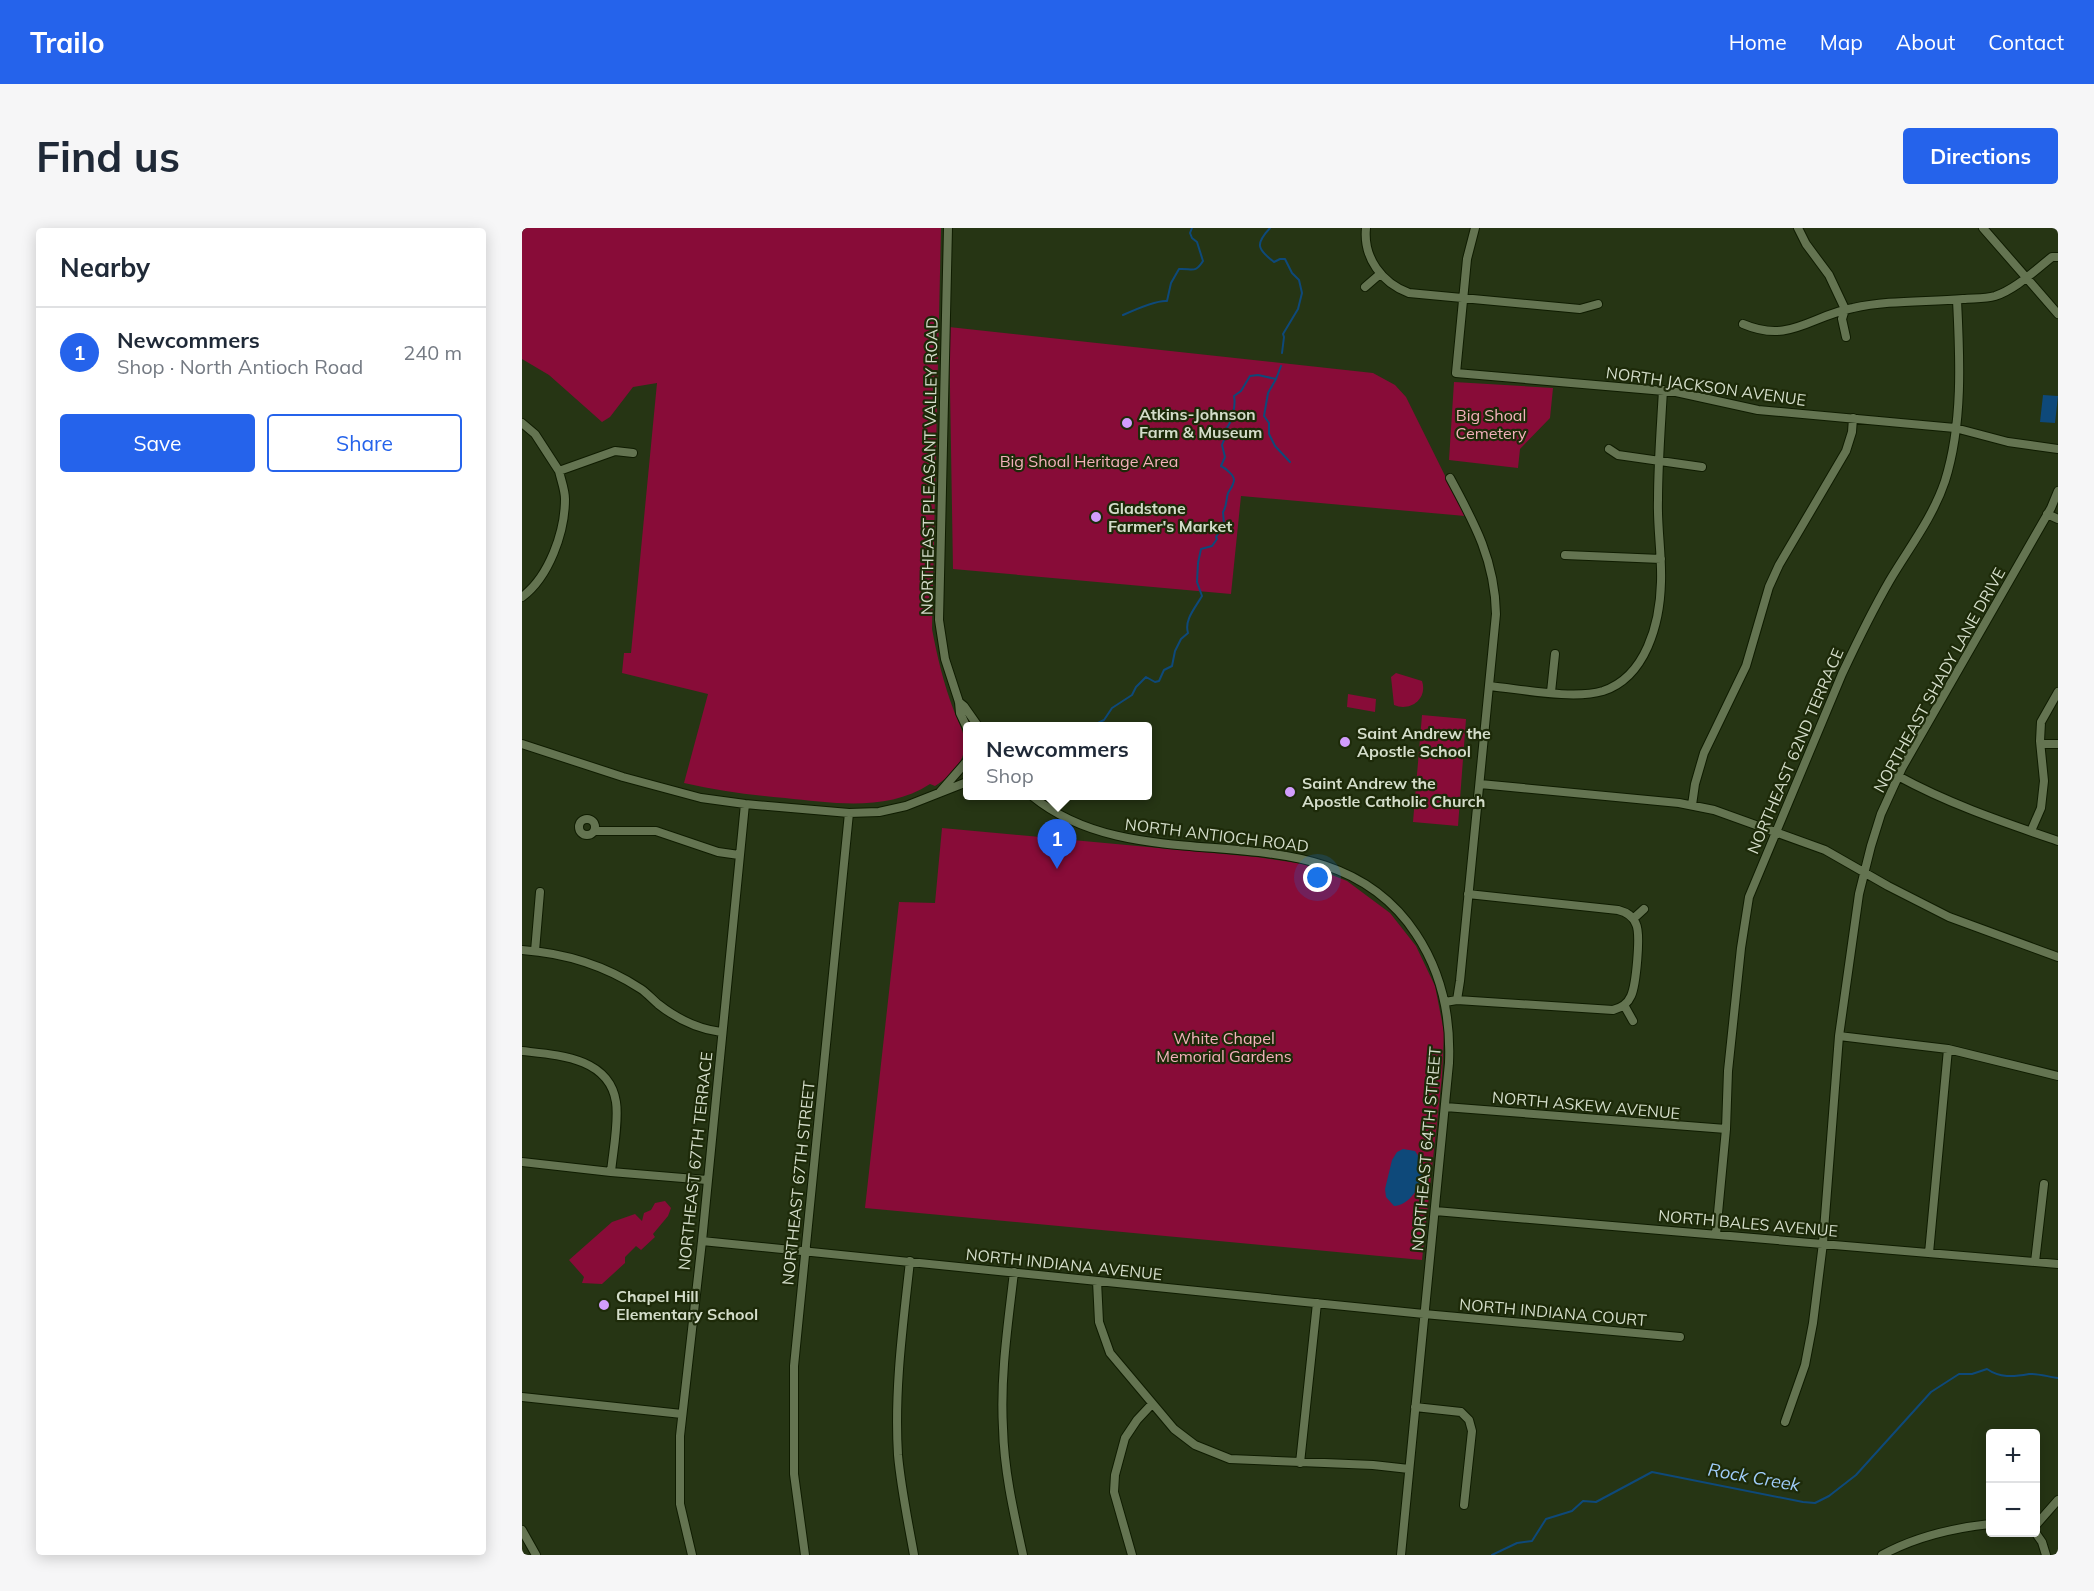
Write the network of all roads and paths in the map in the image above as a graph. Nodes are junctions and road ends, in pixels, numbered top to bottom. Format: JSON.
{"nodes":[{"id":1,"x":948,"y":228,"type":"edge"},
{"id":2,"x":1366,"y":228,"type":"edge"},
{"id":3,"x":1475,"y":228,"type":"edge"},
{"id":4,"x":1798,"y":228,"type":"edge"},
{"id":5,"x":1983,"y":228,"type":"edge"},
{"id":6,"x":2058,"y":257,"type":"edge"},
{"id":7,"x":1380,"y":274,"type":"junction"},
{"id":8,"x":2026,"y":277,"type":"junction"},
{"id":9,"x":1365,"y":287,"type":"dead end"},
{"id":10,"x":1463,"y":299,"type":"junction"},
{"id":11,"x":1957,"y":300,"type":"junction"},
{"id":12,"x":1598,"y":304,"type":"dead end"},
{"id":13,"x":1845,"y":309,"type":"junction"},
{"id":14,"x":2058,"y":314,"type":"edge"},
{"id":15,"x":1743,"y":324,"type":"dead end"},
{"id":16,"x":1846,"y":337,"type":"dead end"},
{"id":17,"x":1663,"y":390,"type":"junction"},
{"id":18,"x":1853,"y":418,"type":"junction"},
{"id":19,"x":522,"y":423,"type":"edge"},
{"id":20,"x":1955,"y":428,"type":"junction"},
{"id":21,"x":2058,"y":448,"type":"edge"},
{"id":22,"x":1609,"y":449,"type":"dead end"},
{"id":23,"x":633,"y":453,"type":"dead end"},
{"id":24,"x":1660,"y":462,"type":"junction"},
{"id":25,"x":1702,"y":467,"type":"dead end"},
{"id":26,"x":559,"y":471,"type":"junction"},
{"id":27,"x":1450,"y":478,"type":"dead end"},
{"id":28,"x":2058,"y":491,"type":"edge"},
{"id":29,"x":2047,"y":514,"type":"junction"},
{"id":30,"x":2058,"y":519,"type":"edge"},
{"id":31,"x":1565,"y":555,"type":"dead end"},
{"id":32,"x":1661,"y":559,"type":"junction"},
{"id":33,"x":522,"y":597,"type":"edge"},
{"id":34,"x":1556,"y":654,"type":"dead end"},
{"id":35,"x":1489,"y":686,"type":"junction"},
{"id":36,"x":1551,"y":692,"type":"junction"},
{"id":37,"x":2058,"y":692,"type":"edge"},
{"id":38,"x":959,"y":702,"type":"junction"},
{"id":39,"x":964,"y":722,"type":"edge"},
{"id":40,"x":975,"y":722,"type":"edge"},
{"id":41,"x":522,"y":744,"type":"edge"},
{"id":42,"x":2041,"y":744,"type":"junction"},
{"id":43,"x":2058,"y":744,"type":"edge"},
{"id":44,"x":963,"y":766,"type":"edge"},
{"id":45,"x":1898,"y":776,"type":"junction"},
{"id":46,"x":963,"y":784,"type":"edge"},
{"id":47,"x":1479,"y":784,"type":"junction"},
{"id":48,"x":940,"y":792,"type":"junction"},
{"id":49,"x":1038,"y":800,"type":"edge"},
{"id":50,"x":745,"y":804,"type":"junction"},
{"id":51,"x":1692,"y":805,"type":"junction"},
{"id":52,"x":849,"y":813,"type":"junction"},
{"id":53,"x":594,"y":831,"type":"dead end"},
{"id":54,"x":1776,"y":831,"type":"junction"},
{"id":55,"x":2031,"y":831,"type":"junction"},
{"id":56,"x":2058,"y":841,"type":"edge"},
{"id":57,"x":740,"y":855,"type":"junction"},
{"id":58,"x":1864,"y":871,"type":"junction"},
{"id":59,"x":540,"y":892,"type":"dead end"},
{"id":60,"x":1468,"y":894,"type":"junction"},
{"id":61,"x":1644,"y":909,"type":"dead end"},
{"id":62,"x":1633,"y":919,"type":"junction"},
{"id":63,"x":522,"y":950,"type":"edge"},
{"id":64,"x":535,"y":951,"type":"junction"},
{"id":65,"x":2058,"y":957,"type":"edge"},
{"id":66,"x":1457,"y":1000,"type":"junction"},
{"id":67,"x":1445,"y":1002,"type":"junction"},
{"id":68,"x":1624,"y":1005,"type":"junction"},
{"id":69,"x":1632,"y":1021,"type":"dead end"},
{"id":70,"x":721,"y":1032,"type":"junction"},
{"id":71,"x":1839,"y":1036,"type":"junction"},
{"id":72,"x":1948,"y":1049,"type":"junction"},
{"id":73,"x":522,"y":1051,"type":"edge"},
{"id":74,"x":2058,"y":1076,"type":"edge"},
{"id":75,"x":1445,"y":1107,"type":"junction"},
{"id":76,"x":1726,"y":1129,"type":"junction"},
{"id":77,"x":522,"y":1162,"type":"edge"},
{"id":78,"x":611,"y":1172,"type":"junction"},
{"id":79,"x":707,"y":1180,"type":"junction"},
{"id":80,"x":2044,"y":1184,"type":"dead end"},
{"id":81,"x":1435,"y":1211,"type":"junction"},
{"id":82,"x":1716,"y":1234,"type":"junction"},
{"id":83,"x":702,"y":1241,"type":"junction"},
{"id":84,"x":1823,"y":1244,"type":"junction"},
{"id":85,"x":804,"y":1252,"type":"junction"},
{"id":86,"x":1929,"y":1253,"type":"junction"},
{"id":87,"x":910,"y":1261,"type":"junction"},
{"id":88,"x":2036,"y":1262,"type":"junction"},
{"id":89,"x":2058,"y":1264,"type":"edge"},
{"id":90,"x":1014,"y":1272,"type":"junction"},
{"id":91,"x":1097,"y":1281,"type":"junction"},
{"id":92,"x":1317,"y":1303,"type":"junction"},
{"id":93,"x":1424,"y":1314,"type":"junction"},
{"id":94,"x":1680,"y":1337,"type":"dead end"},
{"id":95,"x":522,"y":1398,"type":"edge"},
{"id":96,"x":1152,"y":1404,"type":"junction"},
{"id":97,"x":1415,"y":1407,"type":"junction"},
{"id":98,"x":682,"y":1414,"type":"junction"},
{"id":99,"x":1785,"y":1422,"type":"dead end"},
{"id":100,"x":1300,"y":1463,"type":"junction"},
{"id":101,"x":1409,"y":1469,"type":"junction"},
{"id":102,"x":2058,"y":1500,"type":"edge"},
{"id":103,"x":1464,"y":1505,"type":"dead end"},
{"id":104,"x":2040,"y":1520,"type":"edge"},
{"id":105,"x":1986,"y":1525,"type":"edge"},
{"id":106,"x":522,"y":1530,"type":"edge"},
{"id":107,"x":2039,"y":1537,"type":"edge"},
{"id":108,"x":536,"y":1555,"type":"edge"},
{"id":109,"x":692,"y":1555,"type":"edge"},
{"id":110,"x":805,"y":1555,"type":"edge"},
{"id":111,"x":914,"y":1555,"type":"edge"},
{"id":112,"x":1023,"y":1555,"type":"edge"},
{"id":113,"x":1132,"y":1555,"type":"edge"},
{"id":114,"x":1401,"y":1555,"type":"edge"},
{"id":115,"x":1881,"y":1555,"type":"edge"},
{"id":116,"x":2046,"y":1555,"type":"edge"}],
"edges":[{"from":1,"to":38,"type":"street","name":"NORTHEAST PLEASANT VALLEY ROAD"},
{"from":2,"to":7,"type":"street"},
{"from":3,"to":10,"type":"street"},
{"from":4,"to":13,"type":"street"},
{"from":5,"to":8,"type":"street"},
{"from":6,"to":8,"type":"street"},
{"from":7,"to":9,"type":"street"},
{"from":7,"to":10,"type":"street"},
{"from":8,"to":11,"type":"street"},
{"from":8,"to":14,"type":"street"},
{"from":10,"to":12,"type":"street"},
{"from":10,"to":17,"type":"street","name":"NORTH JACKSON AVENUE"},
{"from":11,"to":13,"type":"street"},
{"from":11,"to":20,"type":"street","name":"NORTHEAST 62ND TERRACE"},
{"from":13,"to":15,"type":"street"},
{"from":13,"to":16,"type":"street"},
{"from":17,"to":18,"type":"street","name":"NORTH JACKSON AVENUE"},
{"from":17,"to":24,"type":"street"},
{"from":18,"to":20,"type":"street","name":"NORTH JACKSON AVENUE"},
{"from":18,"to":51,"type":"street"},
{"from":19,"to":26,"type":"street"},
{"from":20,"to":21,"type":"street","name":"NORTH JACKSON AVENUE"},
{"from":20,"to":54,"type":"street","name":"NORTHEAST 62ND TERRACE"},
{"from":22,"to":24,"type":"street"},
{"from":23,"to":26,"type":"street"},
{"from":24,"to":25,"type":"street"},
{"from":24,"to":32,"type":"street"},
{"from":26,"to":33,"type":"street"},
{"from":27,"to":35,"type":"street"},
{"from":28,"to":29,"type":"street","name":"NORTHEAST SHADY LANE DRIVE"},
{"from":29,"to":30,"type":"street"},
{"from":29,"to":45,"type":"street","name":"NORTHEAST SHADY LANE DRIVE"},
{"from":31,"to":32,"type":"street"},
{"from":32,"to":36,"type":"street"},
{"from":34,"to":36,"type":"street"},
{"from":35,"to":36,"type":"street"},
{"from":35,"to":47,"type":"street"},
{"from":37,"to":42,"type":"street"},
{"from":38,"to":39,"type":"street","name":"NORTHEAST PLEASANT VALLEY ROAD"},
{"from":38,"to":40,"type":"street","name":"NORTHEAST PLEASANT VALLEY ROAD"},
{"from":41,"to":50,"type":"street"},
{"from":42,"to":43,"type":"street"},
{"from":42,"to":55,"type":"street"},
{"from":44,"to":48,"type":"street"},
{"from":45,"to":55,"type":"street"},
{"from":45,"to":58,"type":"street","name":"NORTHEAST SHADY LANE DRIVE"},
{"from":46,"to":48,"type":"street"},
{"from":47,"to":51,"type":"street"},
{"from":47,"to":60,"type":"street"},
{"from":48,"to":52,"type":"street"},
{"from":49,"to":67,"type":"street","name":"NORTH ANTIOCH ROAD"},
{"from":50,"to":52,"type":"street"},
{"from":50,"to":57,"type":"street","name":"NORTHEAST 67TH TERRACE"},
{"from":51,"to":54,"type":"street"},
{"from":52,"to":85,"type":"street","name":"NORTHEAST 67TH STREET"},
{"from":53,"to":57,"type":"street"},
{"from":54,"to":58,"type":"street"},
{"from":54,"to":76,"type":"street","name":"NORTHEAST 62ND TERRACE"},
{"from":55,"to":56,"type":"street"},
{"from":57,"to":70,"type":"street","name":"NORTHEAST 67TH TERRACE"},
{"from":58,"to":65,"type":"street"},
{"from":58,"to":71,"type":"street","name":"NORTHEAST SHADY LANE DRIVE"},
{"from":59,"to":64,"type":"street"},
{"from":60,"to":62,"type":"street"},
{"from":60,"to":66,"type":"street"},
{"from":61,"to":62,"type":"street"},
{"from":62,"to":68,"type":"street"},
{"from":63,"to":64,"type":"street"},
{"from":64,"to":70,"type":"street"},
{"from":66,"to":67,"type":"street"},
{"from":66,"to":68,"type":"street"},
{"from":67,"to":75,"type":"street","name":"NORTHEAST 64TH STREET"},
{"from":68,"to":69,"type":"street"},
{"from":70,"to":79,"type":"street","name":"NORTHEAST 67TH TERRACE"},
{"from":71,"to":72,"type":"street"},
{"from":71,"to":84,"type":"street","name":"NORTHEAST SHADY LANE DRIVE"},
{"from":72,"to":74,"type":"street"},
{"from":72,"to":86,"type":"street"},
{"from":73,"to":78,"type":"street"},
{"from":75,"to":76,"type":"street","name":"NORTH ASKEW AVENUE"},
{"from":75,"to":81,"type":"street","name":"NORTHEAST 64TH STREET"},
{"from":76,"to":82,"type":"street","name":"NORTHEAST 62ND TERRACE"},
{"from":77,"to":78,"type":"street"},
{"from":78,"to":79,"type":"street"},
{"from":79,"to":83,"type":"street","name":"NORTHEAST 67TH TERRACE"},
{"from":80,"to":88,"type":"street"},
{"from":81,"to":82,"type":"street","name":"NORTH BALES AVENUE"},
{"from":81,"to":93,"type":"street","name":"NORTHEAST 64TH STREET"},
{"from":82,"to":84,"type":"street","name":"NORTH BALES AVENUE"},
{"from":83,"to":85,"type":"street","name":"NORTH INDIANA AVENUE"},
{"from":83,"to":98,"type":"street","name":"NORTHEAST 67TH TERRACE"},
{"from":84,"to":86,"type":"street","name":"NORTH BALES AVENUE"},
{"from":84,"to":99,"type":"street","name":"NORTHEAST SHADY LANE DRIVE"},
{"from":85,"to":87,"type":"street","name":"NORTH INDIANA AVENUE"},
{"from":85,"to":110,"type":"street","name":"NORTHEAST 67TH STREET"},
{"from":86,"to":88,"type":"street","name":"NORTH BALES AVENUE"},
{"from":87,"to":90,"type":"street","name":"NORTH INDIANA AVENUE"},
{"from":87,"to":111,"type":"street"},
{"from":88,"to":89,"type":"street","name":"NORTH BALES AVENUE"},
{"from":90,"to":91,"type":"street","name":"NORTH INDIANA AVENUE"},
{"from":90,"to":112,"type":"street"},
{"from":91,"to":92,"type":"street","name":"NORTH INDIANA AVENUE"},
{"from":91,"to":96,"type":"street"},
{"from":92,"to":93,"type":"street","name":"NORTH INDIANA AVENUE"},
{"from":92,"to":100,"type":"street"},
{"from":93,"to":94,"type":"street","name":"NORTH INDIANA COURT"},
{"from":93,"to":97,"type":"street","name":"NORTHEAST 64TH STREET"},
{"from":95,"to":98,"type":"street"},
{"from":96,"to":100,"type":"street"},
{"from":96,"to":113,"type":"street"},
{"from":97,"to":101,"type":"street","name":"NORTHEAST 64TH STREET"},
{"from":97,"to":103,"type":"street"},
{"from":98,"to":109,"type":"street","name":"NORTHEAST 67TH TERRACE"},
{"from":100,"to":101,"type":"street"},
{"from":101,"to":114,"type":"street","name":"NORTHEAST 64TH STREET"},
{"from":102,"to":104,"type":"street"},
{"from":105,"to":115,"type":"street"},
{"from":106,"to":108,"type":"street"},
{"from":107,"to":116,"type":"street"}]}
